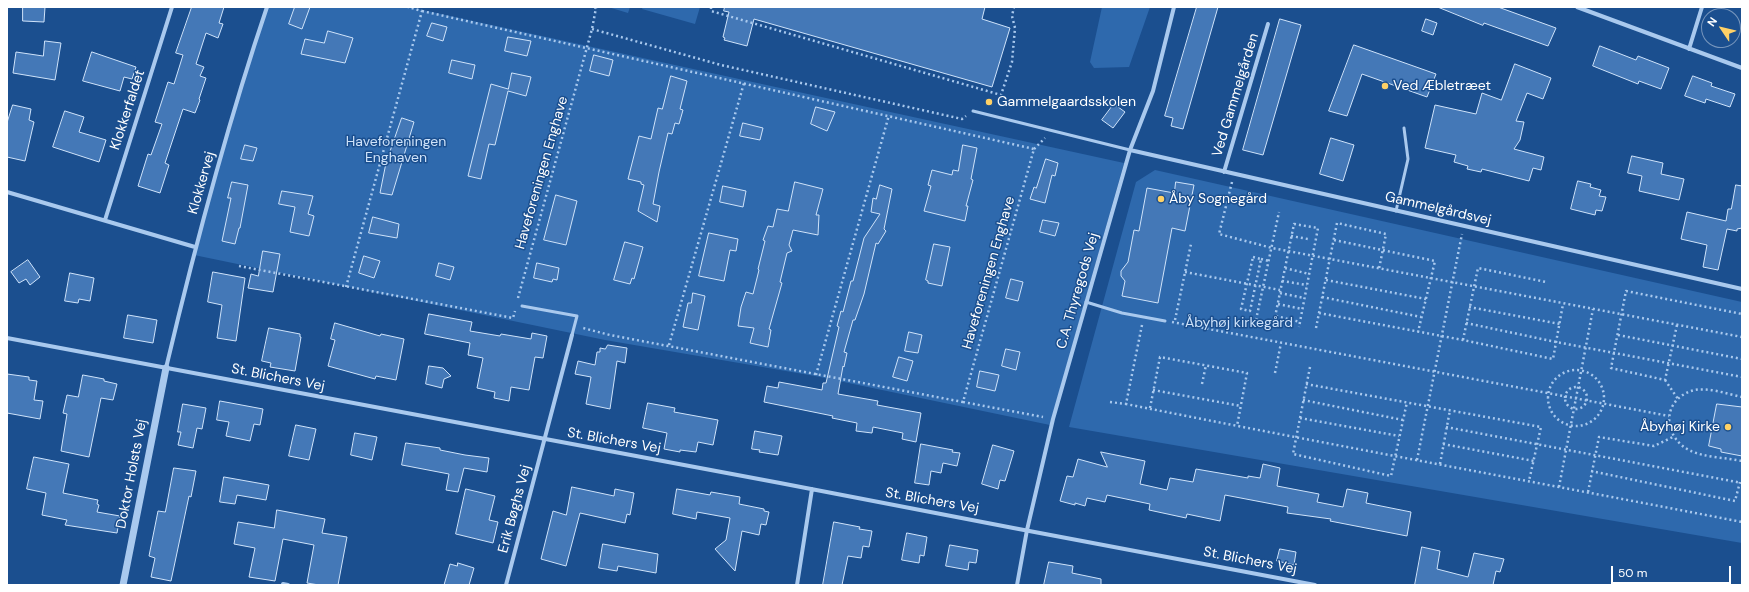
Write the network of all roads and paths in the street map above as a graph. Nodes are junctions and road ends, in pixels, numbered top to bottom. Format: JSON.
{"nodes":[{"id":1,"x":172,"y":7,"type":"edge"},
{"id":2,"x":268,"y":7,"type":"edge"},
{"id":3,"x":408,"y":7,"type":"edge"},
{"id":4,"x":593,"y":7,"type":"edge"},
{"id":5,"x":711,"y":7,"type":"edge"},
{"id":6,"x":1014,"y":7,"type":"edge"},
{"id":7,"x":1174,"y":7,"type":"edge"},
{"id":8,"x":1577,"y":7,"type":"edge"},
{"id":9,"x":1702,"y":7,"type":"edge"},
{"id":10,"x":422,"y":10,"type":"junction"},
{"id":11,"x":1268,"y":24,"type":"dead end"},
{"id":12,"x":592,"y":29,"type":"junction"},
{"id":13,"x":587,"y":47,"type":"junction"},
{"id":14,"x":1689,"y":49,"type":"junction"},
{"id":15,"x":1742,"y":68,"type":"edge"},
{"id":16,"x":744,"y":83,"type":"junction"},
{"id":17,"x":973,"y":111,"type":"joint"},
{"id":18,"x":889,"y":115,"type":"junction"},
{"id":19,"x":1404,"y":128,"type":"dead end"},
{"id":20,"x":1130,"y":150,"type":"junction"},
{"id":21,"x":1224,"y":172,"type":"junction"},
{"id":22,"x":1234,"y":174,"type":"junction"},
{"id":23,"x":7,"y":192,"type":"edge"},
{"id":24,"x":1396,"y":211,"type":"junction"},
{"id":25,"x":1279,"y":212,"type":"dead end"},
{"id":26,"x":105,"y":220,"type":"junction"},
{"id":27,"x":1463,"y":226,"type":"junction"},
{"id":28,"x":1291,"y":236,"type":"junction"},
{"id":29,"x":1308,"y":239,"type":"dead end"},
{"id":30,"x":1334,"y":240,"type":"junction"},
{"id":31,"x":1191,"y":244,"type":"dead end"},
{"id":32,"x":195,"y":248,"type":"junction"},
{"id":33,"x":1272,"y":248,"type":"junction"},
{"id":34,"x":1383,"y":250,"type":"junction"},
{"id":35,"x":1288,"y":251,"type":"junction"},
{"id":36,"x":1312,"y":256,"type":"junction"},
{"id":37,"x":1261,"y":259,"type":"junction"},
{"id":38,"x":1330,"y":260,"type":"junction"},
{"id":39,"x":1269,"y":261,"type":"junction"},
{"id":40,"x":239,"y":266,"type":"dead end"},
{"id":41,"x":1285,"y":268,"type":"junction"},
{"id":42,"x":1379,"y":269,"type":"junction"},
{"id":43,"x":1185,"y":272,"type":"junction"},
{"id":44,"x":1309,"y":274,"type":"junction"},
{"id":45,"x":1430,"y":279,"type":"junction"},
{"id":46,"x":1326,"y":280,"type":"junction"},
{"id":47,"x":1282,"y":281,"type":"junction"},
{"id":48,"x":1546,"y":282,"type":"dead end"},
{"id":49,"x":1452,"y":283,"type":"junction"},
{"id":50,"x":1247,"y":284,"type":"junction"},
{"id":51,"x":1307,"y":285,"type":"junction"},
{"id":52,"x":346,"y":286,"type":"junction"},
{"id":53,"x":1255,"y":286,"type":"junction"},
{"id":54,"x":1263,"y":287,"type":"junction"},
{"id":55,"x":1473,"y":287,"type":"junction"},
{"id":56,"x":1742,"y":289,"type":"edge"},
{"id":57,"x":1280,"y":292,"type":"junction"},
{"id":58,"x":1322,"y":297,"type":"junction"},
{"id":59,"x":1304,"y":298,"type":"junction"},
{"id":60,"x":1426,"y":299,"type":"junction"},
{"id":61,"x":1086,"y":302,"type":"junction"},
{"id":62,"x":1278,"y":304,"type":"junction"},
{"id":63,"x":1563,"y":304,"type":"junction"},
{"id":64,"x":522,"y":306,"type":"dead end"},
{"id":65,"x":1469,"y":307,"type":"junction"},
{"id":66,"x":1302,"y":309,"type":"junction"},
{"id":67,"x":1593,"y":309,"type":"junction"},
{"id":68,"x":1319,"y":314,"type":"junction"},
{"id":69,"x":1742,"y":314,"type":"edge"},
{"id":70,"x":1622,"y":315,"type":"junction"},
{"id":71,"x":1276,"y":316,"type":"junction"},
{"id":72,"x":1144,"y":317,"type":"junction"},
{"id":73,"x":1422,"y":317,"type":"junction"},
{"id":74,"x":1256,"y":320,"type":"dead end"},
{"id":75,"x":1165,"y":321,"type":"joint"},
{"id":76,"x":1274,"y":322,"type":"dead end"},
{"id":77,"x":1300,"y":322,"type":"junction"},
{"id":78,"x":1174,"y":323,"type":"junction"},
{"id":79,"x":1466,"y":323,"type":"junction"},
{"id":80,"x":1560,"y":324,"type":"junction"},
{"id":81,"x":1676,"y":324,"type":"junction"},
{"id":82,"x":574,"y":326,"type":"junction"},
{"id":83,"x":1299,"y":327,"type":"dead end"},
{"id":84,"x":1316,"y":328,"type":"dead end"},
{"id":85,"x":1418,"y":332,"type":"junction"},
{"id":86,"x":572,"y":335,"type":"joint"},
{"id":87,"x":1618,"y":335,"type":"junction"},
{"id":88,"x":1441,"y":337,"type":"junction"},
{"id":89,"x":1742,"y":337,"type":"edge"},
{"id":90,"x":7,"y":338,"type":"edge"},
{"id":91,"x":1463,"y":340,"type":"junction"},
{"id":92,"x":1556,"y":342,"type":"junction"},
{"id":93,"x":1281,"y":343,"type":"junction"},
{"id":94,"x":669,"y":346,"type":"junction"},
{"id":95,"x":1672,"y":346,"type":"junction"},
{"id":96,"x":1586,"y":347,"type":"junction"},
{"id":97,"x":1614,"y":353,"type":"junction"},
{"id":98,"x":1742,"y":359,"type":"edge"},
{"id":99,"x":1669,"y":363,"type":"junction"},
{"id":100,"x":1206,"y":365,"type":"junction"},
{"id":101,"x":1310,"y":367,"type":"dead end"},
{"id":102,"x":166,"y":368,"type":"junction"},
{"id":103,"x":1581,"y":371,"type":"junction"},
{"id":104,"x":1435,"y":372,"type":"junction"},
{"id":105,"x":1276,"y":373,"type":"dead end"},
{"id":106,"x":816,"y":375,"type":"junction"},
{"id":107,"x":1742,"y":377,"type":"edge"},
{"id":108,"x":1665,"y":380,"type":"junction"},
{"id":109,"x":1202,"y":384,"type":"dead end"},
{"id":110,"x":1306,"y":384,"type":"junction"},
{"id":111,"x":1578,"y":387,"type":"junction"},
{"id":112,"x":1153,"y":390,"type":"junction"},
{"id":113,"x":1548,"y":393,"type":"junction"},
{"id":114,"x":1564,"y":396,"type":"junction"},
{"id":115,"x":1742,"y":397,"type":"edge"},
{"id":116,"x":1576,"y":398,"type":"junction"},
{"id":117,"x":1678,"y":399,"type":"junction"},
{"id":118,"x":1303,"y":400,"type":"junction"},
{"id":119,"x":1587,"y":400,"type":"junction"},
{"id":120,"x":963,"y":402,"type":"junction"},
{"id":121,"x":1110,"y":402,"type":"dead end"},
{"id":122,"x":1407,"y":402,"type":"junction"},
{"id":123,"x":1126,"y":404,"type":"junction"},
{"id":124,"x":1604,"y":404,"type":"junction"},
{"id":125,"x":1241,"y":406,"type":"junction"},
{"id":126,"x":1428,"y":406,"type":"junction"},
{"id":127,"x":1150,"y":408,"type":"junction"},
{"id":128,"x":1574,"y":409,"type":"junction"},
{"id":129,"x":1450,"y":410,"type":"junction"},
{"id":130,"x":1669,"y":416,"type":"junction"},
{"id":131,"x":1300,"y":418,"type":"junction"},
{"id":132,"x":1053,"y":419,"type":"junction"},
{"id":133,"x":1403,"y":420,"type":"junction"},
{"id":134,"x":1237,"y":426,"type":"junction"},
{"id":135,"x":1571,"y":426,"type":"junction"},
{"id":136,"x":1446,"y":427,"type":"junction"},
{"id":137,"x":1400,"y":436,"type":"junction"},
{"id":138,"x":1673,"y":437,"type":"junction"},
{"id":139,"x":1295,"y":438,"type":"junction"},
{"id":140,"x":544,"y":439,"type":"junction"},
{"id":141,"x":1443,"y":444,"type":"junction"},
{"id":142,"x":1537,"y":444,"type":"junction"},
{"id":143,"x":1566,"y":450,"type":"junction"},
{"id":144,"x":1596,"y":455,"type":"junction"},
{"id":145,"x":1395,"y":456,"type":"junction"},
{"id":146,"x":1417,"y":460,"type":"junction"},
{"id":147,"x":1534,"y":460,"type":"junction"},
{"id":148,"x":1742,"y":461,"type":"edge"},
{"id":149,"x":1440,"y":464,"type":"junction"},
{"id":150,"x":1591,"y":471,"type":"junction"},
{"id":151,"x":1529,"y":481,"type":"junction"},
{"id":152,"x":1741,"y":482,"type":"edge"},
{"id":153,"x":1559,"y":486,"type":"junction"},
{"id":154,"x":812,"y":489,"type":"junction"},
{"id":155,"x":1588,"y":492,"type":"junction"},
{"id":156,"x":1742,"y":522,"type":"edge"},
{"id":157,"x":1027,"y":530,"type":"junction"},
{"id":158,"x":283,"y":584,"type":"dead end"},
{"id":159,"x":123,"y":585,"type":"edge"},
{"id":160,"x":288,"y":585,"type":"edge"},
{"id":161,"x":506,"y":585,"type":"edge"},
{"id":162,"x":797,"y":585,"type":"edge"},
{"id":163,"x":1017,"y":585,"type":"edge"},
{"id":164,"x":1316,"y":585,"type":"edge"}],
"edges":[{"from":1,"to":26,"type":"street","name":"Klokkerfaldet"},
{"from":2,"to":32,"type":"street","name":"Klokkervej"},
{"from":3,"to":10,"type":"path","name":"Haveforeningen Enghave"},
{"from":4,"to":12,"type":"path"},
{"from":5,"to":6,"type":"path"},
{"from":7,"to":20,"type":"street","name":"C.A. Thyregods Vej"},
{"from":8,"to":14,"type":"street"},
{"from":9,"to":14,"type":"street"},
{"from":10,"to":13,"type":"path","name":"Haveforeningen Enghave"},
{"from":10,"to":52,"type":"path"},
{"from":11,"to":21,"type":"street","name":"Ved Gammelgården"},
{"from":12,"to":13,"type":"path"},
{"from":12,"to":17,"type":"path"},
{"from":13,"to":16,"type":"path","name":"Haveforeningen Enghave"},
{"from":13,"to":52,"type":"path","name":"Haveforeningen Enghave"},
{"from":14,"to":15,"type":"street"},
{"from":16,"to":18,"type":"path","name":"Haveforeningen Enghave"},
{"from":16,"to":94,"type":"path"},
{"from":17,"to":20,"type":"lane"},
{"from":18,"to":106,"type":"path"},
{"from":18,"to":120,"type":"path","name":"Haveforeningen Enghave"},
{"from":19,"to":24,"type":"lane"},
{"from":20,"to":21,"type":"street","name":"Gammelgårdsvej"},
{"from":20,"to":61,"type":"street","name":"C.A. Thyregods Vej"},
{"from":21,"to":22,"type":"street","name":"Gammelgårdsvej"},
{"from":22,"to":24,"type":"street","name":"Gammelgårdsvej"},
{"from":22,"to":33,"type":"path"},
{"from":23,"to":26,"type":"street"},
{"from":24,"to":27,"type":"street","name":"Gammelgårdsvej"},
{"from":25,"to":33,"type":"path"},
{"from":26,"to":32,"type":"street"},
{"from":27,"to":49,"type":"path"},
{"from":27,"to":56,"type":"street","name":"Gammelgårdsvej"},
{"from":28,"to":29,"type":"path"},
{"from":28,"to":35,"type":"path"},
{"from":28,"to":36,"type":"path"},
{"from":30,"to":34,"type":"path"},
{"from":30,"to":34,"type":"path"},
{"from":30,"to":38,"type":"path"},
{"from":31,"to":43,"type":"path"},
{"from":32,"to":102,"type":"street","name":"Klokkervej"},
{"from":33,"to":35,"type":"path"},
{"from":33,"to":39,"type":"path"},
{"from":34,"to":42,"type":"path"},
{"from":34,"to":45,"type":"path"},
{"from":35,"to":36,"type":"path"},
{"from":35,"to":41,"type":"path"},
{"from":36,"to":38,"type":"path"},
{"from":36,"to":44,"type":"path"},
{"from":37,"to":39,"type":"path"},
{"from":37,"to":50,"type":"path"},
{"from":37,"to":53,"type":"path"},
{"from":38,"to":42,"type":"path"},
{"from":38,"to":46,"type":"path"},
{"from":39,"to":54,"type":"path"},
{"from":40,"to":52,"type":"path","name":"Haveforeningen Enghave"},
{"from":41,"to":44,"type":"path"},
{"from":41,"to":47,"type":"path"},
{"from":42,"to":45,"type":"path"},
{"from":43,"to":50,"type":"path"},
{"from":43,"to":78,"type":"path"},
{"from":44,"to":51,"type":"path"},
{"from":45,"to":49,"type":"path"},
{"from":45,"to":60,"type":"path"},
{"from":46,"to":58,"type":"path"},
{"from":46,"to":60,"type":"path"},
{"from":47,"to":51,"type":"path"},
{"from":47,"to":57,"type":"path"},
{"from":48,"to":55,"type":"path"},
{"from":49,"to":55,"type":"path"},
{"from":49,"to":88,"type":"path"},
{"from":50,"to":53,"type":"path"},
{"from":50,"to":53,"type":"path"},
{"from":51,"to":59,"type":"path"},
{"from":53,"to":54,"type":"path"},
{"from":54,"to":57,"type":"path"},
{"from":54,"to":74,"type":"path"},
{"from":55,"to":63,"type":"path"},
{"from":55,"to":65,"type":"path"},
{"from":57,"to":59,"type":"path"},
{"from":57,"to":62,"type":"path"},
{"from":58,"to":68,"type":"path"},
{"from":58,"to":73,"type":"path"},
{"from":59,"to":66,"type":"path"},
{"from":60,"to":73,"type":"path"},
{"from":61,"to":72,"type":"lane"},
{"from":61,"to":132,"type":"street","name":"C.A. Thyregods Vej"},
{"from":62,"to":66,"type":"path"},
{"from":62,"to":71,"type":"path"},
{"from":63,"to":67,"type":"path"},
{"from":63,"to":80,"type":"path"},
{"from":64,"to":82,"type":"lane"},
{"from":65,"to":79,"type":"path"},
{"from":65,"to":80,"type":"path"},
{"from":66,"to":77,"type":"path"},
{"from":67,"to":70,"type":"path"},
{"from":67,"to":96,"type":"path"},
{"from":68,"to":84,"type":"path"},
{"from":68,"to":85,"type":"path"},
{"from":69,"to":70,"type":"path"},
{"from":70,"to":81,"type":"path"},
{"from":70,"to":87,"type":"path"},
{"from":71,"to":76,"type":"path"},
{"from":71,"to":77,"type":"path"},
{"from":72,"to":75,"type":"lane"},
{"from":72,"to":123,"type":"path"},
{"from":73,"to":85,"type":"path"},
{"from":75,"to":78,"type":"path"},
{"from":77,"to":83,"type":"path"},
{"from":78,"to":93,"type":"path"},
{"from":79,"to":91,"type":"path"},
{"from":79,"to":92,"type":"path"},
{"from":80,"to":92,"type":"path"},
{"from":81,"to":89,"type":"path"},
{"from":81,"to":95,"type":"path"},
{"from":82,"to":86,"type":"lane"},
{"from":82,"to":94,"type":"path"},
{"from":85,"to":88,"type":"path"},
{"from":86,"to":140,"type":"street","name":"St. Blichers Vej"},
{"from":87,"to":95,"type":"path"},
{"from":87,"to":97,"type":"path"},
{"from":88,"to":91,"type":"path"},
{"from":88,"to":104,"type":"path"},
{"from":90,"to":102,"type":"street","name":"St. Blichers Vej"},
{"from":91,"to":92,"type":"path"},
{"from":92,"to":96,"type":"path"},
{"from":93,"to":104,"type":"path"},
{"from":93,"to":105,"type":"path"},
{"from":94,"to":106,"type":"path"},
{"from":95,"to":98,"type":"path"},
{"from":95,"to":99,"type":"path"},
{"from":96,"to":97,"type":"path"},
{"from":96,"to":103,"type":"path"},
{"from":97,"to":99,"type":"path"},
{"from":97,"to":108,"type":"path"},
{"from":99,"to":107,"type":"path"},
{"from":99,"to":108,"type":"path"},
{"from":100,"to":109,"type":"path"},
{"from":100,"to":112,"type":"path"},
{"from":100,"to":125,"type":"path"},
{"from":101,"to":110,"type":"path"},
{"from":102,"to":140,"type":"street","name":"St. Blichers Vej"},
{"from":102,"to":159,"type":"street","name":"Doktor Holsts Vej"},
{"from":103,"to":111,"type":"path"},
{"from":103,"to":113,"type":"path"},
{"from":103,"to":124,"type":"path"},
{"from":104,"to":113,"type":"path"},
{"from":104,"to":126,"type":"path"},
{"from":106,"to":120,"type":"path"},
{"from":108,"to":117,"type":"path"},
{"from":110,"to":118,"type":"path"},
{"from":110,"to":122,"type":"path"},
{"from":111,"to":114,"type":"path"},
{"from":111,"to":116,"type":"path"},
{"from":111,"to":119,"type":"path"},
{"from":112,"to":125,"type":"path"},
{"from":112,"to":127,"type":"path"},
{"from":113,"to":114,"type":"path"},
{"from":113,"to":135,"type":"path"},
{"from":114,"to":116,"type":"path"},
{"from":114,"to":128,"type":"path"},
{"from":115,"to":117,"type":"path"},
{"from":116,"to":119,"type":"path"},
{"from":116,"to":128,"type":"path"},
{"from":117,"to":130,"type":"path"},
{"from":118,"to":131,"type":"path"},
{"from":118,"to":133,"type":"path"},
{"from":119,"to":124,"type":"path"},
{"from":119,"to":128,"type":"path"},
{"from":120,"to":132,"type":"path"},
{"from":121,"to":123,"type":"path"},
{"from":122,"to":126,"type":"path"},
{"from":122,"to":133,"type":"path"},
{"from":123,"to":127,"type":"path"},
{"from":124,"to":130,"type":"path"},
{"from":124,"to":135,"type":"path"},
{"from":125,"to":134,"type":"path"},
{"from":126,"to":129,"type":"path"},
{"from":126,"to":146,"type":"path"},
{"from":127,"to":134,"type":"path"},
{"from":128,"to":135,"type":"path"},
{"from":129,"to":136,"type":"path"},
{"from":129,"to":142,"type":"path"},
{"from":130,"to":138,"type":"path"},
{"from":131,"to":137,"type":"path"},
{"from":131,"to":139,"type":"path"},
{"from":132,"to":157,"type":"street","name":"C.A. Thyregods Vej"},
{"from":133,"to":137,"type":"path"},
{"from":134,"to":139,"type":"path"},
{"from":135,"to":143,"type":"path"},
{"from":136,"to":141,"type":"path"},
{"from":136,"to":142,"type":"path"},
{"from":137,"to":145,"type":"path"},
{"from":138,"to":144,"type":"path"},
{"from":138,"to":148,"type":"path"},
{"from":139,"to":145,"type":"path"},
{"from":139,"to":145,"type":"path"},
{"from":140,"to":154,"type":"street","name":"St. Blichers Vej"},
{"from":140,"to":161,"type":"street","name":"Erik Bøghs Vej"},
{"from":141,"to":147,"type":"path"},
{"from":141,"to":149,"type":"path"},
{"from":142,"to":143,"type":"path"},
{"from":142,"to":147,"type":"path"},
{"from":143,"to":144,"type":"path"},
{"from":143,"to":153,"type":"path"},
{"from":144,"to":150,"type":"path"},
{"from":144,"to":152,"type":"path"},
{"from":145,"to":146,"type":"path"},
{"from":146,"to":149,"type":"path"},
{"from":147,"to":151,"type":"path"},
{"from":149,"to":151,"type":"path"},
{"from":150,"to":152,"type":"path"},
{"from":150,"to":155,"type":"path"},
{"from":151,"to":153,"type":"path"},
{"from":153,"to":155,"type":"path"},
{"from":154,"to":157,"type":"street","name":"St. Blichers Vej"},
{"from":154,"to":162,"type":"street"},
{"from":155,"to":156,"type":"path"},
{"from":157,"to":163,"type":"street","name":"C.A. Thyregods Vej"},
{"from":157,"to":164,"type":"street","name":"St. Blichers Vej"},
{"from":158,"to":160,"type":"street"}]}
